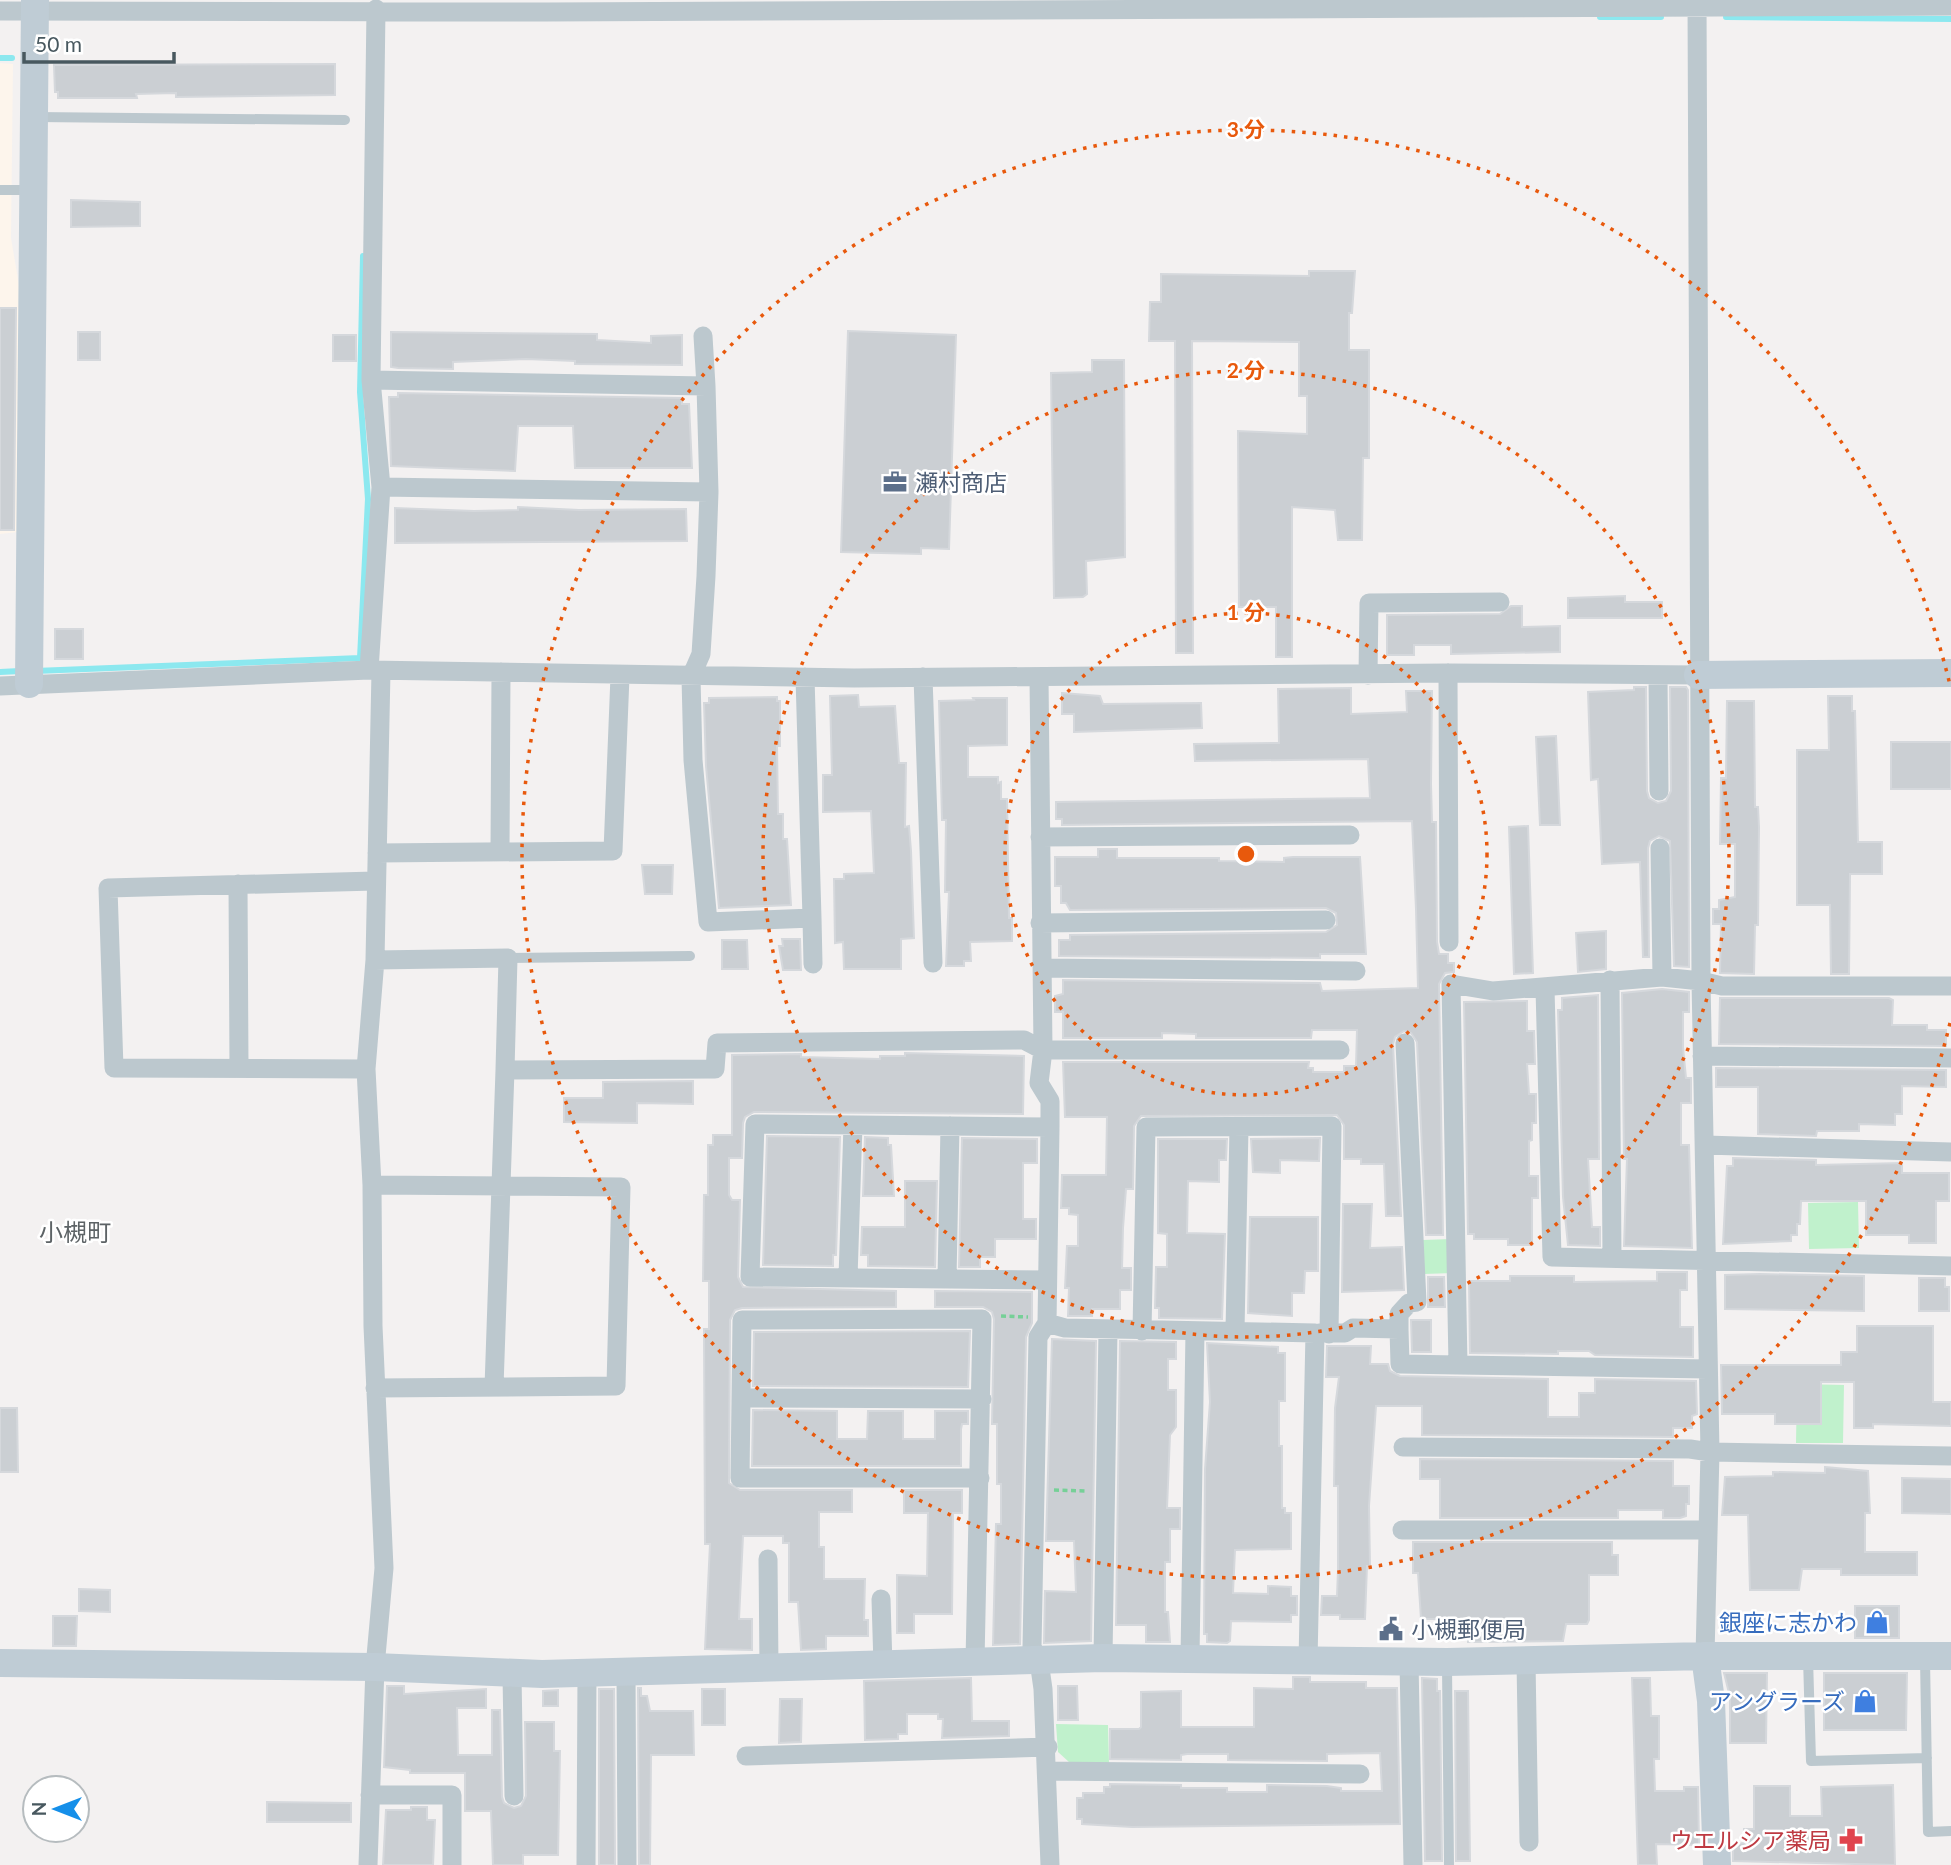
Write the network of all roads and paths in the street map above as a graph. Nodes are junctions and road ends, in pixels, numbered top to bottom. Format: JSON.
{"nodes":[{"id":1,"x":571,"y":0,"type":"edge"},
{"id":2,"x":1697,"y":4,"type":"edge"},
{"id":3,"x":36,"y":6,"type":"edge"},
{"id":4,"x":1951,"y":6,"type":"edge"},
{"id":5,"x":376,"y":9,"type":"junction"},
{"id":6,"x":0,"y":11,"type":"edge"},
{"id":7,"x":547,"y":12,"type":"junction"},
{"id":8,"x":32,"y":117,"type":"junction"},
{"id":9,"x":345,"y":120,"type":"dead end"},
{"id":10,"x":0,"y":190,"type":"edge"},
{"id":11,"x":31,"y":190,"type":"junction"},
{"id":12,"x":703,"y":337,"type":"dead end"},
{"id":13,"x":371,"y":380,"type":"junction"},
{"id":14,"x":706,"y":386,"type":"junction"},
{"id":15,"x":381,"y":487,"type":"junction"},
{"id":16,"x":709,"y":492,"type":"junction"},
{"id":17,"x":1500,"y":602,"type":"dead end"},
{"id":18,"x":375,"y":671,"type":"junction"},
{"id":19,"x":501,"y":672,"type":"junction"},
{"id":20,"x":1448,"y":673,"type":"junction"},
{"id":21,"x":1951,"y":673,"type":"edge"},
{"id":22,"x":1368,"y":675,"type":"junction"},
{"id":23,"x":1698,"y":675,"type":"junction"},
{"id":24,"x":620,"y":676,"type":"junction"},
{"id":25,"x":1658,"y":676,"type":"junction"},
{"id":26,"x":691,"y":677,"type":"junction"},
{"id":27,"x":805,"y":677,"type":"junction"},
{"id":28,"x":923,"y":677,"type":"junction"},
{"id":29,"x":1039,"y":677,"type":"junction"},
{"id":30,"x":29,"y":684,"type":"junction"},
{"id":31,"x":0,"y":686,"type":"edge"},
{"id":32,"x":1659,"y":791,"type":"dead end"},
{"id":33,"x":1350,"y":835,"type":"dead end"},
{"id":34,"x":1040,"y":837,"type":"junction"},
{"id":35,"x":1660,"y":848,"type":"dead end"},
{"id":36,"x":500,"y":852,"type":"junction"},
{"id":37,"x":377,"y":853,"type":"junction"},
{"id":38,"x":375,"y":881,"type":"junction"},
{"id":39,"x":238,"y":884,"type":"junction"},
{"id":40,"x":812,"y":918,"type":"junction"},
{"id":41,"x":1326,"y":920,"type":"dead end"},
{"id":42,"x":1040,"y":923,"type":"junction"},
{"id":43,"x":1449,"y":942,"type":"dead end"},
{"id":44,"x":690,"y":956,"type":"dead end"},
{"id":45,"x":508,"y":958,"type":"junction"},
{"id":46,"x":375,"y":960,"type":"junction"},
{"id":47,"x":933,"y":963,"type":"dead end"},
{"id":48,"x":813,"y":964,"type":"dead end"},
{"id":49,"x":1042,"y":968,"type":"junction"},
{"id":50,"x":1356,"y":971,"type":"dead end"},
{"id":51,"x":1662,"y":977,"type":"junction"},
{"id":52,"x":1610,"y":980,"type":"junction"},
{"id":53,"x":1701,"y":981,"type":"junction"},
{"id":54,"x":1951,"y":986,"type":"edge"},
{"id":55,"x":1545,"y":988,"type":"junction"},
{"id":56,"x":1405,"y":1043,"type":"dead end"},
{"id":57,"x":1044,"y":1050,"type":"junction"},
{"id":58,"x":1340,"y":1050,"type":"dead end"},
{"id":59,"x":1702,"y":1056,"type":"junction"},
{"id":60,"x":1951,"y":1058,"type":"edge"},
{"id":61,"x":239,"y":1068,"type":"junction"},
{"id":62,"x":366,"y":1069,"type":"junction"},
{"id":63,"x":505,"y":1070,"type":"junction"},
{"id":64,"x":853,"y":1125,"type":"junction"},
{"id":65,"x":950,"y":1126,"type":"junction"},
{"id":66,"x":1050,"y":1127,"type":"junction"},
{"id":67,"x":1239,"y":1127,"type":"junction"},
{"id":68,"x":1705,"y":1145,"type":"junction"},
{"id":69,"x":1951,"y":1152,"type":"edge"},
{"id":70,"x":372,"y":1185,"type":"junction"},
{"id":71,"x":499,"y":1186,"type":"junction"},
{"id":72,"x":1612,"y":1258,"type":"junction"},
{"id":73,"x":1709,"y":1262,"type":"junction"},
{"id":74,"x":1951,"y":1266,"type":"edge"},
{"id":75,"x":848,"y":1278,"type":"junction"},
{"id":76,"x":947,"y":1279,"type":"junction"},
{"id":77,"x":1048,"y":1280,"type":"junction"},
{"id":78,"x":982,"y":1320,"type":"junction"},
{"id":79,"x":1047,"y":1322,"type":"junction"},
{"id":80,"x":1108,"y":1329,"type":"junction"},
{"id":81,"x":1399,"y":1329,"type":"junction"},
{"id":82,"x":1142,"y":1331,"type":"junction"},
{"id":83,"x":1195,"y":1331,"type":"junction"},
{"id":84,"x":1235,"y":1331,"type":"junction"},
{"id":85,"x":1322,"y":1334,"type":"junction"},
{"id":86,"x":1458,"y":1365,"type":"junction"},
{"id":87,"x":1707,"y":1369,"type":"junction"},
{"id":88,"x":494,"y":1387,"type":"junction"},
{"id":89,"x":375,"y":1388,"type":"junction"},
{"id":90,"x":741,"y":1398,"type":"junction"},
{"id":91,"x":982,"y":1399,"type":"junction"},
{"id":92,"x":1404,"y":1447,"type":"dead end"},
{"id":93,"x":1710,"y":1452,"type":"junction"},
{"id":94,"x":1951,"y":1456,"type":"edge"},
{"id":95,"x":979,"y":1478,"type":"junction"},
{"id":96,"x":1034,"y":1490,"type":"junction"},
{"id":97,"x":1105,"y":1491,"type":"junction"},
{"id":98,"x":1402,"y":1530,"type":"dead end"},
{"id":99,"x":1707,"y":1530,"type":"junction"},
{"id":100,"x":768,"y":1559,"type":"dead end"},
{"id":101,"x":881,"y":1598,"type":"dead end"},
{"id":102,"x":1706,"y":1656,"type":"junction"},
{"id":103,"x":1808,"y":1656,"type":"junction"},
{"id":104,"x":1938,"y":1656,"type":"edge"},
{"id":105,"x":1103,"y":1658,"type":"junction"},
{"id":106,"x":1190,"y":1658,"type":"junction"},
{"id":107,"x":1039,"y":1661,"type":"junction"},
{"id":108,"x":1308,"y":1661,"type":"junction"},
{"id":109,"x":1526,"y":1661,"type":"junction"},
{"id":110,"x":975,"y":1662,"type":"junction"},
{"id":111,"x":1409,"y":1662,"type":"junction"},
{"id":112,"x":1447,"y":1662,"type":"junction"},
{"id":113,"x":0,"y":1663,"type":"edge"},
{"id":114,"x":883,"y":1666,"type":"junction"},
{"id":115,"x":375,"y":1667,"type":"junction"},
{"id":116,"x":769,"y":1668,"type":"junction"},
{"id":117,"x":626,"y":1672,"type":"junction"},
{"id":118,"x":587,"y":1673,"type":"junction"},
{"id":119,"x":512,"y":1674,"type":"junction"},
{"id":120,"x":1048,"y":1747,"type":"junction"},
{"id":121,"x":746,"y":1756,"type":"dead end"},
{"id":122,"x":1927,"y":1758,"type":"junction"},
{"id":123,"x":1048,"y":1771,"type":"junction"},
{"id":124,"x":1360,"y":1774,"type":"dead end"},
{"id":125,"x":370,"y":1795,"type":"junction"},
{"id":126,"x":514,"y":1796,"type":"dead end"},
{"id":127,"x":1951,"y":1831,"type":"edge"},
{"id":128,"x":1529,"y":1842,"type":"dead end"},
{"id":129,"x":368,"y":1865,"type":"edge"},
{"id":130,"x":452,"y":1865,"type":"edge"},
{"id":131,"x":586,"y":1865,"type":"edge"},
{"id":132,"x":627,"y":1865,"type":"edge"},
{"id":133,"x":1050,"y":1865,"type":"edge"},
{"id":134,"x":1413,"y":1865,"type":"edge"},
{"id":135,"x":1449,"y":1865,"type":"edge"},
{"id":136,"x":1717,"y":1865,"type":"edge"}],
"edges":[{"from":1,"to":7,"type":"street"},
{"from":2,"to":4,"type":"street"},
{"from":2,"to":7,"type":"street"},
{"from":2,"to":23,"type":"street"},
{"from":3,"to":5,"type":"street"},
{"from":3,"to":6,"type":"street"},
{"from":3,"to":8,"type":"street"},
{"from":5,"to":7,"type":"street"},
{"from":5,"to":13,"type":"street"},
{"from":8,"to":9,"type":"lane"},
{"from":8,"to":11,"type":"street"},
{"from":10,"to":11,"type":"lane"},
{"from":11,"to":30,"type":"street"},
{"from":12,"to":14,"type":"street"},
{"from":13,"to":14,"type":"street"},
{"from":13,"to":15,"type":"street"},
{"from":14,"to":16,"type":"street"},
{"from":15,"to":16,"type":"street"},
{"from":15,"to":18,"type":"street"},
{"from":16,"to":26,"type":"street"},
{"from":17,"to":22,"type":"street"},
{"from":18,"to":19,"type":"street"},
{"from":18,"to":30,"type":"street"},
{"from":18,"to":37,"type":"street"},
{"from":19,"to":24,"type":"street"},
{"from":19,"to":36,"type":"street"},
{"from":20,"to":22,"type":"street"},
{"from":20,"to":25,"type":"street"},
{"from":20,"to":43,"type":"street"},
{"from":21,"to":23,"type":"street"},
{"from":22,"to":29,"type":"street"},
{"from":23,"to":25,"type":"street"},
{"from":23,"to":53,"type":"street"},
{"from":24,"to":26,"type":"street"},
{"from":24,"to":36,"type":"street"},
{"from":25,"to":32,"type":"street"},
{"from":26,"to":27,"type":"street"},
{"from":26,"to":40,"type":"street"},
{"from":27,"to":28,"type":"street"},
{"from":27,"to":40,"type":"street"},
{"from":28,"to":29,"type":"street"},
{"from":28,"to":47,"type":"street"},
{"from":29,"to":34,"type":"street"},
{"from":30,"to":31,"type":"street"},
{"from":33,"to":34,"type":"street"},
{"from":34,"to":42,"type":"street"},
{"from":35,"to":51,"type":"street"},
{"from":36,"to":37,"type":"street"},
{"from":37,"to":38,"type":"street"},
{"from":38,"to":39,"type":"street"},
{"from":38,"to":46,"type":"street"},
{"from":39,"to":61,"type":"street"},
{"from":39,"to":61,"type":"street"},
{"from":40,"to":48,"type":"street"},
{"from":41,"to":42,"type":"street"},
{"from":42,"to":49,"type":"street"},
{"from":44,"to":45,"type":"lane"},
{"from":45,"to":46,"type":"street"},
{"from":45,"to":63,"type":"street"},
{"from":46,"to":62,"type":"street"},
{"from":49,"to":50,"type":"street"},
{"from":49,"to":57,"type":"street"},
{"from":51,"to":52,"type":"street"},
{"from":51,"to":53,"type":"street"},
{"from":52,"to":55,"type":"street"},
{"from":52,"to":72,"type":"street"},
{"from":53,"to":54,"type":"street"},
{"from":53,"to":59,"type":"street"},
{"from":55,"to":72,"type":"street"},
{"from":55,"to":86,"type":"street"},
{"from":56,"to":81,"type":"street"},
{"from":57,"to":58,"type":"street"},
{"from":57,"to":63,"type":"street"},
{"from":57,"to":66,"type":"street"},
{"from":59,"to":60,"type":"street"},
{"from":59,"to":68,"type":"street"},
{"from":61,"to":62,"type":"street"},
{"from":62,"to":70,"type":"street"},
{"from":63,"to":71,"type":"street"},
{"from":64,"to":65,"type":"street"},
{"from":64,"to":75,"type":"street"},
{"from":64,"to":75,"type":"street"},
{"from":65,"to":66,"type":"street"},
{"from":65,"to":76,"type":"street"},
{"from":66,"to":77,"type":"street"},
{"from":67,"to":82,"type":"street"},
{"from":67,"to":84,"type":"street"},
{"from":67,"to":85,"type":"street"},
{"from":68,"to":69,"type":"street"},
{"from":68,"to":73,"type":"street"},
{"from":70,"to":71,"type":"street"},
{"from":70,"to":89,"type":"street"},
{"from":71,"to":88,"type":"street"},
{"from":71,"to":88,"type":"street"},
{"from":72,"to":73,"type":"street"},
{"from":73,"to":74,"type":"street"},
{"from":73,"to":87,"type":"street"},
{"from":75,"to":76,"type":"street"},
{"from":76,"to":77,"type":"street"},
{"from":77,"to":79,"type":"street"},
{"from":78,"to":79,"type":"path"},
{"from":78,"to":90,"type":"street"},
{"from":78,"to":91,"type":"street"},
{"from":79,"to":80,"type":"street"},
{"from":79,"to":96,"type":"street"},
{"from":80,"to":82,"type":"street"},
{"from":80,"to":97,"type":"street"},
{"from":81,"to":85,"type":"street"},
{"from":81,"to":86,"type":"street"},
{"from":82,"to":83,"type":"street"},
{"from":83,"to":84,"type":"street"},
{"from":83,"to":106,"type":"street"},
{"from":84,"to":85,"type":"street"},
{"from":85,"to":108,"type":"street"},
{"from":86,"to":87,"type":"street"},
{"from":87,"to":93,"type":"street"},
{"from":88,"to":89,"type":"street"},
{"from":89,"to":115,"type":"street"},
{"from":90,"to":91,"type":"street"},
{"from":90,"to":95,"type":"street"},
{"from":91,"to":95,"type":"street"},
{"from":92,"to":93,"type":"street"},
{"from":93,"to":94,"type":"street"},
{"from":93,"to":99,"type":"street"},
{"from":95,"to":110,"type":"street"},
{"from":96,"to":97,"type":"path"},
{"from":96,"to":107,"type":"street"},
{"from":97,"to":105,"type":"street"},
{"from":98,"to":99,"type":"street"},
{"from":99,"to":102,"type":"street"},
{"from":100,"to":116,"type":"street"},
{"from":101,"to":114,"type":"street"},
{"from":102,"to":103,"type":"street"},
{"from":102,"to":109,"type":"street"},
{"from":102,"to":136,"type":"street"},
{"from":103,"to":104,"type":"street"},
{"from":103,"to":122,"type":"lane"},
{"from":104,"to":122,"type":"lane"},
{"from":105,"to":106,"type":"street"},
{"from":105,"to":107,"type":"street"},
{"from":106,"to":108,"type":"street"},
{"from":107,"to":110,"type":"street"},
{"from":107,"to":120,"type":"street"},
{"from":108,"to":111,"type":"street"},
{"from":109,"to":112,"type":"street"},
{"from":109,"to":128,"type":"street"},
{"from":110,"to":114,"type":"street"},
{"from":111,"to":112,"type":"street"},
{"from":111,"to":134,"type":"street"},
{"from":112,"to":135,"type":"lane"},
{"from":113,"to":115,"type":"street"},
{"from":114,"to":116,"type":"street"},
{"from":115,"to":119,"type":"street"},
{"from":115,"to":125,"type":"street"},
{"from":116,"to":117,"type":"street"},
{"from":117,"to":118,"type":"street"},
{"from":117,"to":132,"type":"street"},
{"from":118,"to":119,"type":"street"},
{"from":118,"to":131,"type":"street"},
{"from":119,"to":126,"type":"street"},
{"from":120,"to":121,"type":"street"},
{"from":120,"to":123,"type":"street"},
{"from":122,"to":127,"type":"lane"},
{"from":123,"to":124,"type":"street"},
{"from":123,"to":133,"type":"street"},
{"from":125,"to":129,"type":"street"},
{"from":125,"to":130,"type":"street"}]}
